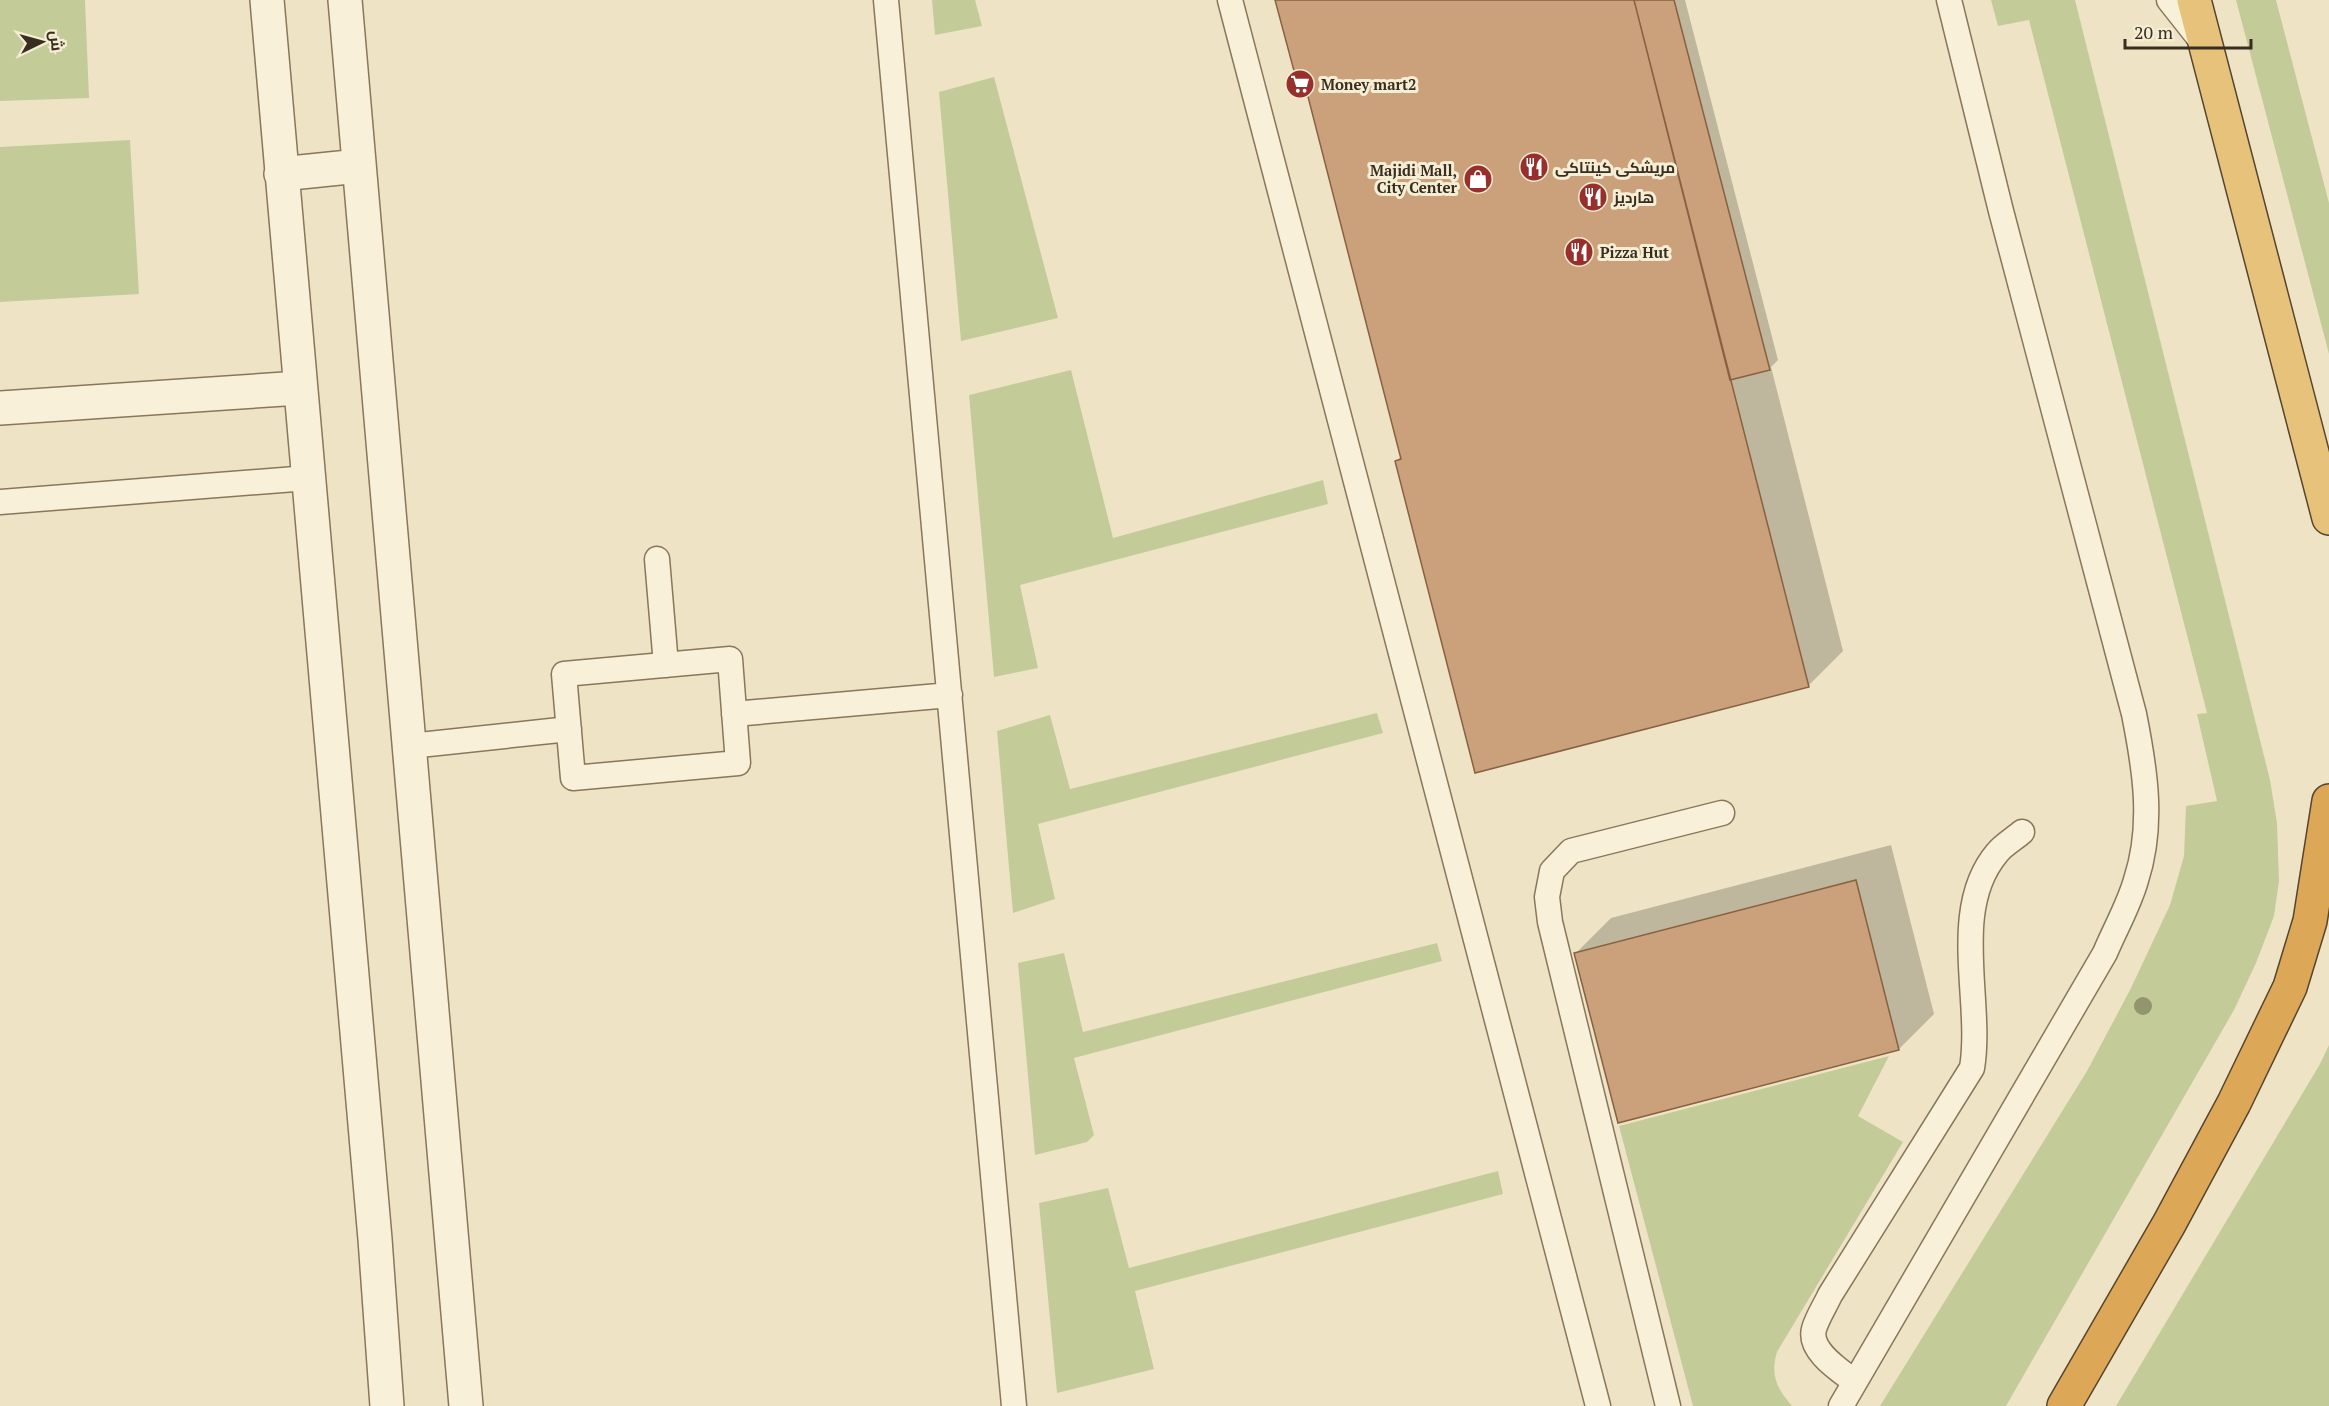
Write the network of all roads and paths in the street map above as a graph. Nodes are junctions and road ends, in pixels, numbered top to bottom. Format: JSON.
{"nodes":[{"id":1,"x":267,"y":0,"type":"edge"},
{"id":2,"x":345,"y":0,"type":"edge"},
{"id":3,"x":886,"y":0,"type":"edge"},
{"id":4,"x":1230,"y":0,"type":"edge"},
{"id":5,"x":1949,"y":0,"type":"edge"},
{"id":6,"x":2169,"y":0,"type":"edge"},
{"id":7,"x":2194,"y":0,"type":"edge"},
{"id":8,"x":2205,"y":46,"type":"junction"},
{"id":9,"x":359,"y":166,"type":"junction"},
{"id":10,"x":281,"y":174,"type":"junction"},
{"id":11,"x":300,"y":388,"type":"junction"},
{"id":12,"x":0,"y":408,"type":"edge"},
{"id":13,"x":308,"y":478,"type":"junction"},
{"id":14,"x":0,"y":502,"type":"edge"},
{"id":15,"x":2329,"y":518,"type":"edge"},
{"id":16,"x":657,"y":559,"type":"dead end"},
{"id":17,"x":666,"y":665,"type":"junction"},
{"id":18,"x":950,"y":695,"type":"junction"},
{"id":19,"x":734,"y":714,"type":"junction"},
{"id":20,"x":569,"y":729,"type":"junction"},
{"id":21,"x":410,"y":746,"type":"junction"},
{"id":22,"x":2329,"y":801,"type":"edge"},
{"id":23,"x":1722,"y":813,"type":"dead end"},
{"id":24,"x":2022,"y":832,"type":"dead end"},
{"id":25,"x":1856,"y":1382,"type":"junction"},
{"id":26,"x":387,"y":1406,"type":"edge"},
{"id":27,"x":466,"y":1406,"type":"edge"},
{"id":28,"x":1014,"y":1406,"type":"edge"},
{"id":29,"x":1598,"y":1406,"type":"edge"},
{"id":30,"x":1668,"y":1406,"type":"edge"},
{"id":31,"x":1841,"y":1406,"type":"edge"},
{"id":32,"x":2064,"y":1406,"type":"edge"}],
"edges":[{"from":1,"to":10,"type":"street"},
{"from":2,"to":9,"type":"street"},
{"from":3,"to":18,"type":"lane"},
{"from":4,"to":29,"type":"lane"},
{"from":5,"to":25,"type":"lane"},
{"from":6,"to":8,"type":"lane"},
{"from":7,"to":8,"type":"highway"},
{"from":8,"to":15,"type":"highway"},
{"from":9,"to":10,"type":"street"},
{"from":9,"to":21,"type":"street"},
{"from":10,"to":11,"type":"street"},
{"from":11,"to":12,"type":"street"},
{"from":11,"to":13,"type":"street"},
{"from":13,"to":14,"type":"lane"},
{"from":13,"to":26,"type":"street"},
{"from":16,"to":17,"type":"lane"},
{"from":17,"to":19,"type":"lane"},
{"from":17,"to":20,"type":"lane"},
{"from":18,"to":19,"type":"lane"},
{"from":18,"to":28,"type":"lane"},
{"from":19,"to":20,"type":"lane"},
{"from":20,"to":21,"type":"lane"},
{"from":21,"to":27,"type":"street"},
{"from":22,"to":32,"type":"highway"},
{"from":23,"to":30,"type":"lane"},
{"from":24,"to":25,"type":"lane"},
{"from":25,"to":31,"type":"lane"}]}
